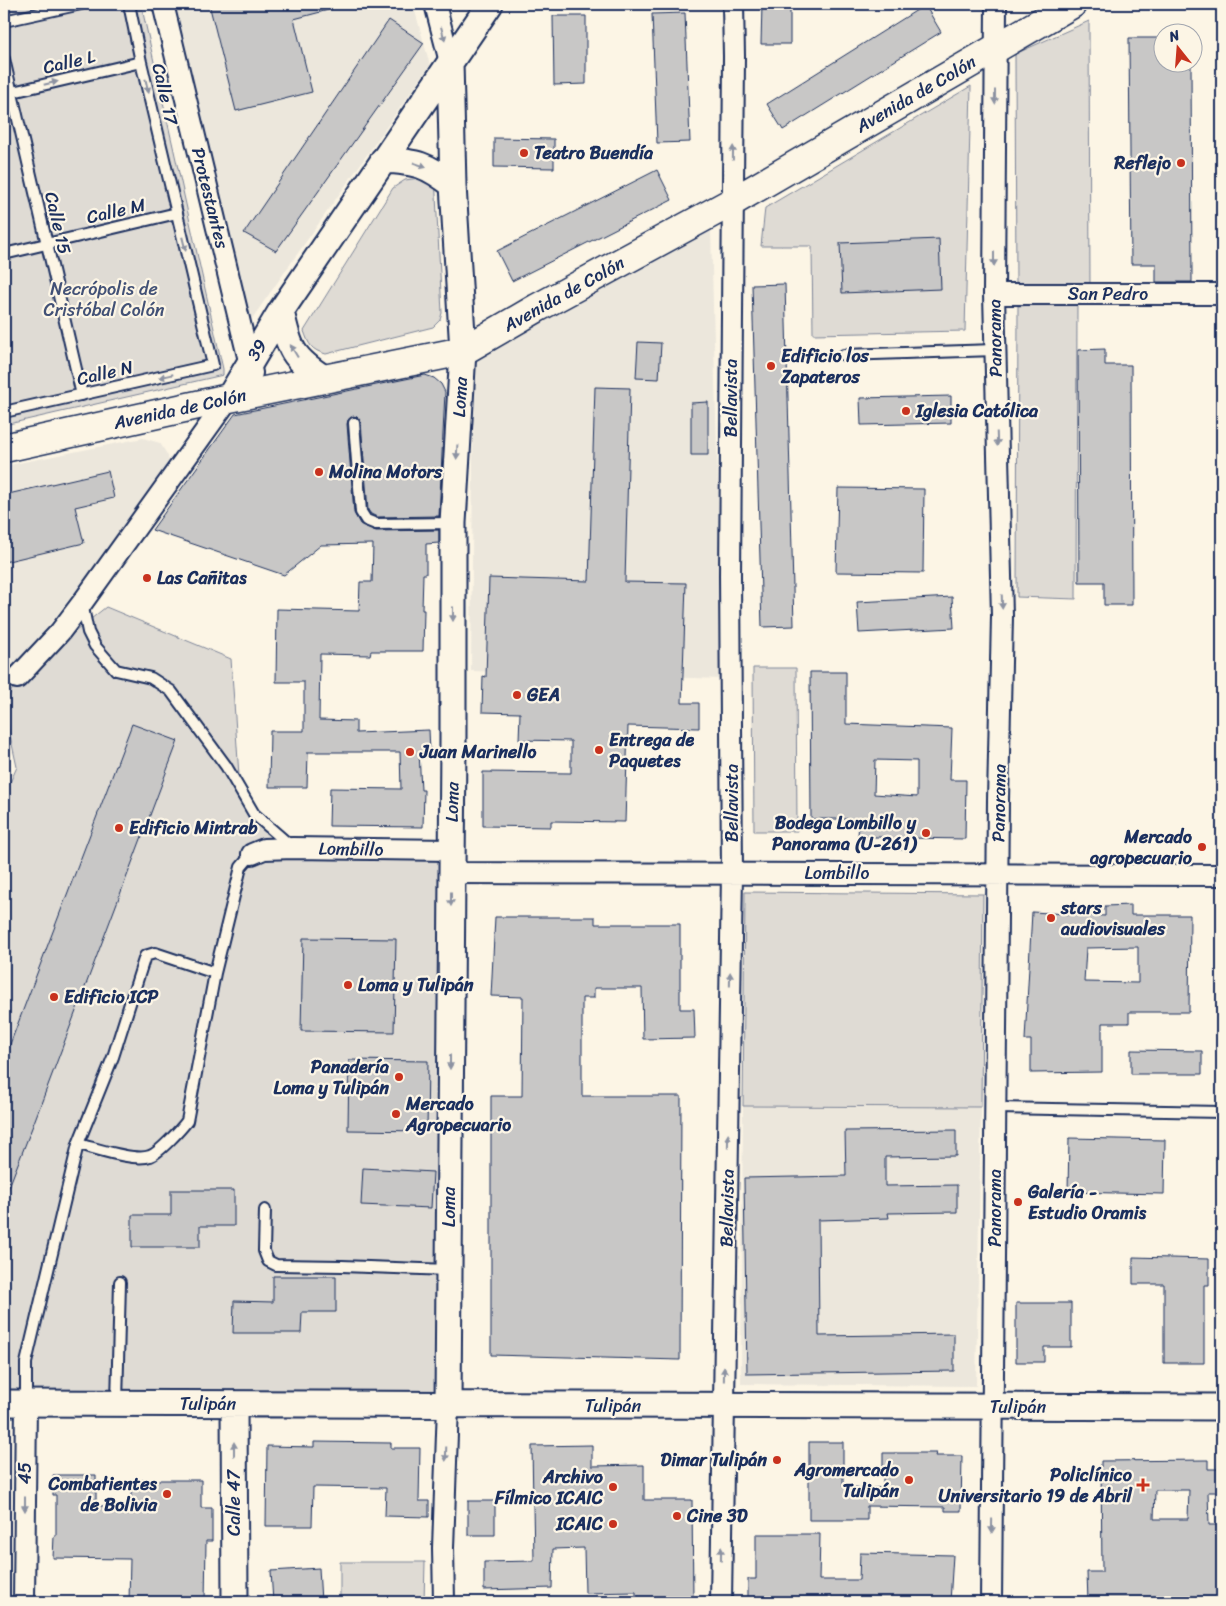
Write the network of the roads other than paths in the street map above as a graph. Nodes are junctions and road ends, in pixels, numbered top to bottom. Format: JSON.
{"nodes":[{"id":1,"x":81,"y":4,"type":"edge"},
{"id":2,"x":129,"y":4,"type":"edge"},
{"id":3,"x":163,"y":4,"type":"edge"},
{"id":4,"x":434,"y":4,"type":"edge"},
{"id":5,"x":490,"y":4,"type":"edge"},
{"id":6,"x":733,"y":4,"type":"edge"},
{"id":7,"x":996,"y":4,"type":"edge"},
{"id":8,"x":1072,"y":4,"type":"edge"},
{"id":9,"x":4,"y":21,"type":"edge"},
{"id":10,"x":995,"y":48,"type":"junction"},
{"id":11,"x":4,"y":59,"type":"edge"},
{"id":12,"x":141,"y":62,"type":"junction"},
{"id":13,"x":450,"y":62,"type":"junction"},
{"id":14,"x":7,"y":93,"type":"edge"},
{"id":15,"x":383,"y":160,"type":"junction"},
{"id":16,"x":453,"y":185,"type":"junction"},
{"id":17,"x":732,"y":202,"type":"junction"},
{"id":18,"x":177,"y":213,"type":"junction"},
{"id":19,"x":47,"y":245,"type":"junction"},
{"id":20,"x":4,"y":254,"type":"edge"},
{"id":21,"x":994,"y":294,"type":"junction"},
{"id":22,"x":1222,"y":294,"type":"edge"},
{"id":23,"x":281,"y":311,"type":"junction"},
{"id":24,"x":995,"y":350,"type":"junction"},
{"id":25,"x":463,"y":351,"type":"junction"},
{"id":26,"x":844,"y":355,"type":"dead end"},
{"id":27,"x":250,"y":363,"type":"junction"},
{"id":28,"x":214,"y":365,"type":"joint"},
{"id":29,"x":325,"y":379,"type":"junction"},
{"id":30,"x":257,"y":392,"type":"junction"},
{"id":31,"x":82,"y":395,"type":"junction"},
{"id":32,"x":229,"y":398,"type":"junction"},
{"id":33,"x":4,"y":412,"type":"edge"},
{"id":34,"x":354,"y":423,"type":"dead end"},
{"id":35,"x":4,"y":448,"type":"edge"},
{"id":36,"x":453,"y":523,"type":"junction"},
{"id":37,"x":82,"y":603,"type":"junction"},
{"id":38,"x":17,"y":678,"type":"dead end"},
{"id":39,"x":293,"y":848,"type":"junction"},
{"id":40,"x":252,"y":854,"type":"joint"},
{"id":41,"x":451,"y":862,"type":"junction"},
{"id":42,"x":732,"y":872,"type":"junction"},
{"id":43,"x":998,"y":874,"type":"junction"},
{"id":44,"x":1222,"y":875,"type":"edge"},
{"id":45,"x":215,"y":973,"type":"junction"},
{"id":46,"x":996,"y":1108,"type":"junction"},
{"id":47,"x":1222,"y":1112,"type":"edge"},
{"id":48,"x":78,"y":1144,"type":"junction"},
{"id":49,"x":265,"y":1210,"type":"dead end"},
{"id":50,"x":448,"y":1270,"type":"junction"},
{"id":51,"x":120,"y":1282,"type":"dead end"},
{"id":52,"x":15,"y":1403,"type":"edge"},
{"id":53,"x":117,"y":1404,"type":"junction"},
{"id":54,"x":234,"y":1404,"type":"junction"},
{"id":55,"x":448,"y":1405,"type":"junction"},
{"id":56,"x":723,"y":1406,"type":"junction"},
{"id":57,"x":1222,"y":1407,"type":"edge"},
{"id":58,"x":993,"y":1408,"type":"junction"},
{"id":59,"x":24,"y":1602,"type":"edge"},
{"id":60,"x":235,"y":1602,"type":"edge"},
{"id":61,"x":444,"y":1602,"type":"edge"},
{"id":62,"x":721,"y":1602,"type":"edge"},
{"id":63,"x":991,"y":1602,"type":"edge"}],
"edges":[{"from":1,"to":9,"type":"lane"},
{"from":2,"to":12,"type":"lane","name":"Calle 17"},
{"from":3,"to":27,"type":"street","name":"Protestantes"},
{"from":4,"to":13,"type":"street","name":"Loma","one_way":true},
{"from":5,"to":13,"type":"street","name":"39"},
{"from":17,"to":6,"type":"street","name":"Bellavista","one_way":true},
{"from":7,"to":10,"type":"street","name":"Panorama"},
{"from":8,"to":10,"type":"main road","name":"Avenida de Colón"},
{"from":10,"to":17,"type":"main road","name":"Avenida de Colón"},
{"from":10,"to":21,"type":"street","name":"Panorama","one_way":true},
{"from":11,"to":14,"type":"lane","name":"Calle 15"},
{"from":14,"to":12,"type":"lane","name":"Calle L","one_way":true},
{"from":12,"to":18,"type":"lane","name":"Calle 17","one_way":true},
{"from":13,"to":15,"type":"street","name":"39"},
{"from":13,"to":16,"type":"street","name":"Loma"},
{"from":14,"to":19,"type":"lane","name":"Calle 15"},
{"from":15,"to":16,"type":"street","one_way":true},
{"from":15,"to":23,"type":"street","name":"39"},
{"from":16,"to":25,"type":"street","name":"Loma"},
{"from":17,"to":25,"type":"main road","name":"Avenida de Colón"},
{"from":17,"to":42,"type":"street","name":"Bellavista"},
{"from":18,"to":19,"type":"lane","name":"Calle M"},
{"from":18,"to":28,"type":"lane","name":"Calle 17","one_way":true},
{"from":19,"to":20,"type":"lane","name":"Calle M"},
{"from":19,"to":31,"type":"lane","name":"Calle 15"},
{"from":21,"to":22,"type":"street","name":"San Pedro"},
{"from":21,"to":24,"type":"street","name":"Panorama"},
{"from":23,"to":27,"type":"street","name":"39"},
{"from":29,"to":23,"type":"street","one_way":true},
{"from":24,"to":26,"type":"lane"},
{"from":24,"to":43,"type":"street","name":"Panorama","one_way":true},
{"from":25,"to":29,"type":"main road","name":"Avenida de Colón"},
{"from":25,"to":36,"type":"street","name":"Loma","one_way":true},
{"from":27,"to":30,"type":"street","name":"Protestantes"},
{"from":27,"to":32,"type":"street","name":"39"},
{"from":28,"to":31,"type":"lane","name":"Calle N","one_way":true},
{"from":29,"to":30,"type":"main road","name":"Avenida de Colón"},
{"from":30,"to":32,"type":"main road","name":"Avenida de Colón"},
{"from":31,"to":33,"type":"lane","name":"Calle N"},
{"from":32,"to":35,"type":"main road","name":"Avenida de Colón"},
{"from":32,"to":37,"type":"street","name":"39"},
{"from":34,"to":36,"type":"lane"},
{"from":36,"to":41,"type":"street","name":"Loma","one_way":true},
{"from":37,"to":38,"type":"street","name":"39"},
{"from":37,"to":39,"type":"lane"},
{"from":39,"to":40,"type":"street","name":"Lombillo"},
{"from":39,"to":41,"type":"street","name":"Lombillo"},
{"from":40,"to":45,"type":"lane"},
{"from":41,"to":42,"type":"street","name":"Lombillo"},
{"from":41,"to":50,"type":"street","name":"Loma","one_way":true},
{"from":42,"to":43,"type":"street","name":"Lombillo"},
{"from":56,"to":42,"type":"street","name":"Bellavista","one_way":true},
{"from":43,"to":44,"type":"street","name":"Lombillo"},
{"from":43,"to":46,"type":"street","name":"Panorama"},
{"from":45,"to":48,"type":"lane"},
{"from":45,"to":48,"type":"lane"},
{"from":46,"to":47,"type":"lane"},
{"from":46,"to":58,"type":"street","name":"Panorama"},
{"from":48,"to":52,"type":"lane"},
{"from":49,"to":50,"type":"lane"},
{"from":50,"to":55,"type":"street","name":"Loma"},
{"from":51,"to":53,"type":"lane"},
{"from":52,"to":53,"type":"street","name":"Tulipán"},
{"from":52,"to":59,"type":"street","name":"45","one_way":true},
{"from":53,"to":54,"type":"street","name":"Tulipán"},
{"from":54,"to":55,"type":"street","name":"Tulipán"},
{"from":60,"to":54,"type":"street","name":"Calle 47","one_way":true},
{"from":55,"to":56,"type":"street","name":"Tulipán"},
{"from":55,"to":61,"type":"street","name":"Loma","one_way":true},
{"from":56,"to":58,"type":"street","name":"Tulipán"},
{"from":62,"to":56,"type":"street","name":"Bellavista","one_way":true},
{"from":57,"to":58,"type":"street","name":"Tulipán"},
{"from":58,"to":63,"type":"street","name":"Panorama","one_way":true}]}
